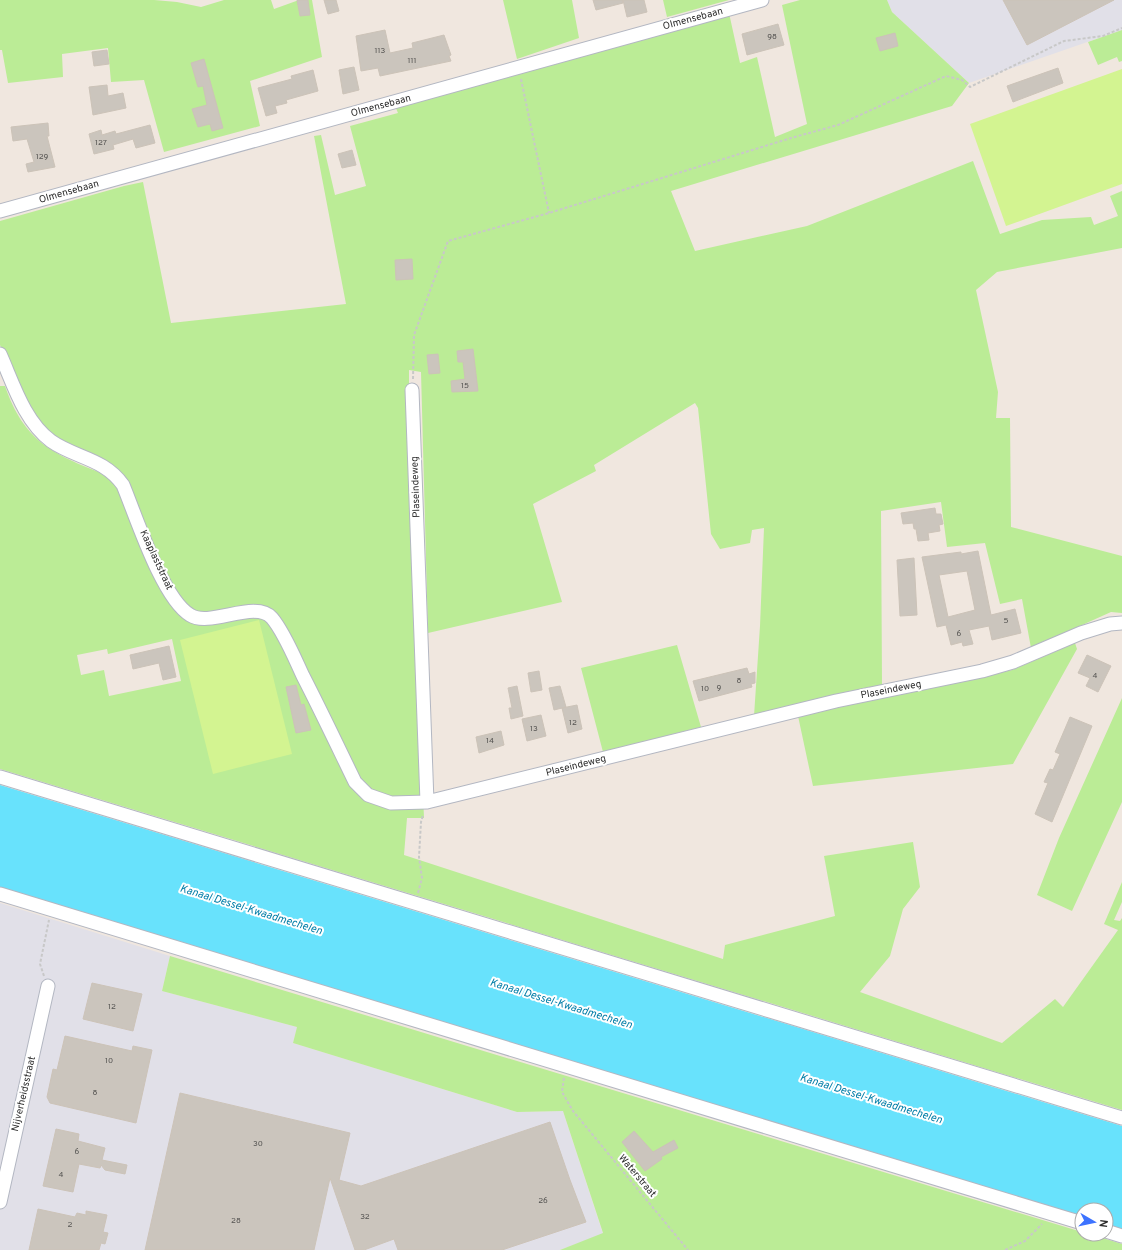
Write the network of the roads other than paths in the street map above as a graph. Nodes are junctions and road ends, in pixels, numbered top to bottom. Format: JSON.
{"nodes":[{"id":1,"x":762,"y":0,"type":"edge"},
{"id":2,"x":0,"y":211,"type":"edge"},
{"id":3,"x":0,"y":354,"type":"edge"},
{"id":4,"x":412,"y":390,"type":"road end"},
{"id":5,"x":1122,"y":623,"type":"edge"},
{"id":6,"x":0,"y":777,"type":"edge"},
{"id":7,"x":427,"y":802,"type":"junction"},
{"id":8,"x":0,"y":894,"type":"edge"},
{"id":9,"x":48,"y":986,"type":"road end"},
{"id":10,"x":1122,"y":1118,"type":"edge"},
{"id":11,"x":0,"y":1202,"type":"edge"},
{"id":12,"x":1074,"y":1221,"type":"edge"}],
"edges":[{"from":1,"to":2,"type":"street","name":"Olmensebaan"},
{"from":3,"to":7,"type":"street","name":"Kaaplaststraat"},
{"from":4,"to":7,"type":"street","name":"Plaseindeweg"},
{"from":5,"to":7,"type":"street","name":"Plaseindeweg"},
{"from":6,"to":10,"type":"street"},
{"from":8,"to":12,"type":"street"},
{"from":9,"to":11,"type":"street","name":"Nijverheidsstraat"}]}
